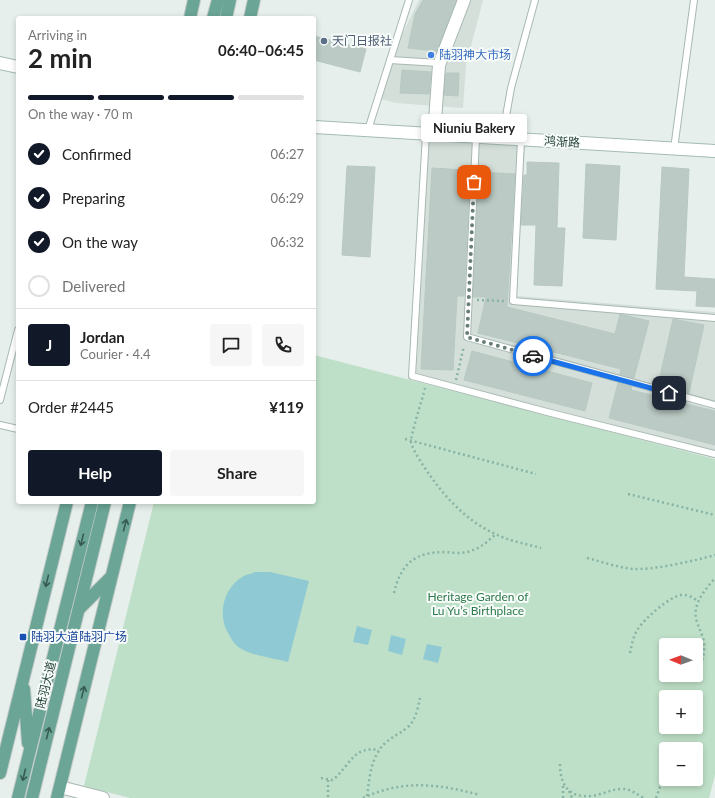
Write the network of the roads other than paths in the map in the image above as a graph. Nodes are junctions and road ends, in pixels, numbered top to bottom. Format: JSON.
{"nodes":[{"id":1,"x":194,"y":0,"type":"edge"},
{"id":2,"x":218,"y":0,"type":"edge"},
{"id":3,"x":230,"y":0,"type":"edge"},
{"id":4,"x":254,"y":0,"type":"edge"},
{"id":5,"x":409,"y":0,"type":"edge"},
{"id":6,"x":464,"y":0,"type":"edge"},
{"id":7,"x":534,"y":0,"type":"edge"},
{"id":8,"x":694,"y":0,"type":"edge"},
{"id":9,"x":190,"y":16,"type":"edge"},
{"id":10,"x":214,"y":16,"type":"edge"},
{"id":11,"x":226,"y":16,"type":"edge"},
{"id":12,"x":250,"y":16,"type":"edge"},
{"id":13,"x":390,"y":60,"type":"junction"},
{"id":14,"x":0,"y":63,"type":"edge"},
{"id":15,"x":439,"y":63,"type":"junction"},
{"id":16,"x":16,"y":67,"type":"edge"},
{"id":17,"x":316,"y":127,"type":"edge"},
{"id":18,"x":368,"y":130,"type":"junction"},
{"id":19,"x":430,"y":134,"type":"junction"},
{"id":20,"x":476,"y":137,"type":"junction"},
{"id":21,"x":502,"y":139,"type":"junction"},
{"id":22,"x":521,"y":140,"type":"junction"},
{"id":23,"x":674,"y":149,"type":"junction"},
{"id":24,"x":715,"y":152,"type":"edge"},
{"id":25,"x":715,"y":318,"type":"edge"},
{"id":26,"x":16,"y":338,"type":"edge"},
{"id":27,"x":0,"y":400,"type":"edge"},
{"id":28,"x":715,"y":405,"type":"edge"},
{"id":29,"x":0,"y":425,"type":"edge"},
{"id":30,"x":16,"y":429,"type":"edge"},
{"id":31,"x":715,"y":454,"type":"edge"},
{"id":32,"x":66,"y":504,"type":"edge"},
{"id":33,"x":91,"y":504,"type":"edge"},
{"id":34,"x":104,"y":504,"type":"edge"},
{"id":35,"x":130,"y":504,"type":"edge"},
{"id":36,"x":112,"y":576,"type":"junction"},
{"id":37,"x":78,"y":610,"type":"junction"},
{"id":38,"x":23,"y":678,"type":"junction"},
{"id":39,"x":29,"y":753,"type":"junction"},
{"id":40,"x":0,"y":773,"type":"edge"},
{"id":41,"x":58,"y":792,"type":"edge"},
{"id":42,"x":18,"y":798,"type":"edge"},
{"id":43,"x":32,"y":798,"type":"edge"},
{"id":44,"x":103,"y":798,"type":"edge"}],
"edges":[{"from":1,"to":9,"type":"main road"},
{"from":2,"to":10,"type":"main road"},
{"from":3,"to":11,"type":"main road"},
{"from":4,"to":12,"type":"main road"},
{"from":5,"to":13,"type":"lane"},
{"from":6,"to":15,"type":"street"},
{"from":7,"to":21,"type":"lane"},
{"from":8,"to":23,"type":"lane"},
{"from":13,"to":15,"type":"lane"},
{"from":13,"to":18,"type":"lane"},
{"from":14,"to":16,"type":"street"},
{"from":15,"to":19,"type":"street"},
{"from":17,"to":18,"type":"street","name":"鸿渐路"},
{"from":18,"to":19,"type":"street","name":"鸿渐路"},
{"from":19,"to":20,"type":"street","name":"鸿渐路"},
{"from":19,"to":31,"type":"lane"},
{"from":20,"to":21,"type":"street","name":"鸿渐路"},
{"from":20,"to":28,"type":"lane"},
{"from":21,"to":22,"type":"street","name":"鸿渐路"},
{"from":22,"to":23,"type":"street","name":"鸿渐路"},
{"from":22,"to":25,"type":"lane"},
{"from":23,"to":24,"type":"street","name":"鸿渐路"},
{"from":26,"to":27,"type":"lane"},
{"from":29,"to":30,"type":"lane"},
{"from":32,"to":38,"type":"main road","one_way":true},
{"from":33,"to":39,"type":"main road","name":"陆羽大道","one_way":true},
{"from":34,"to":37,"type":"main road","name":"陆羽大道"},
{"from":36,"to":35,"type":"main road","one_way":true},
{"from":36,"to":37,"type":"main road"},
{"from":41,"to":36,"type":"main road","one_way":true},
{"from":43,"to":37,"type":"main road","name":"陆羽大道","one_way":true},
{"from":38,"to":39,"type":"main road"},
{"from":38,"to":40,"type":"main road"},
{"from":39,"to":42,"type":"main road","name":"陆羽大道","one_way":true},
{"from":41,"to":44,"type":"street"}]}
